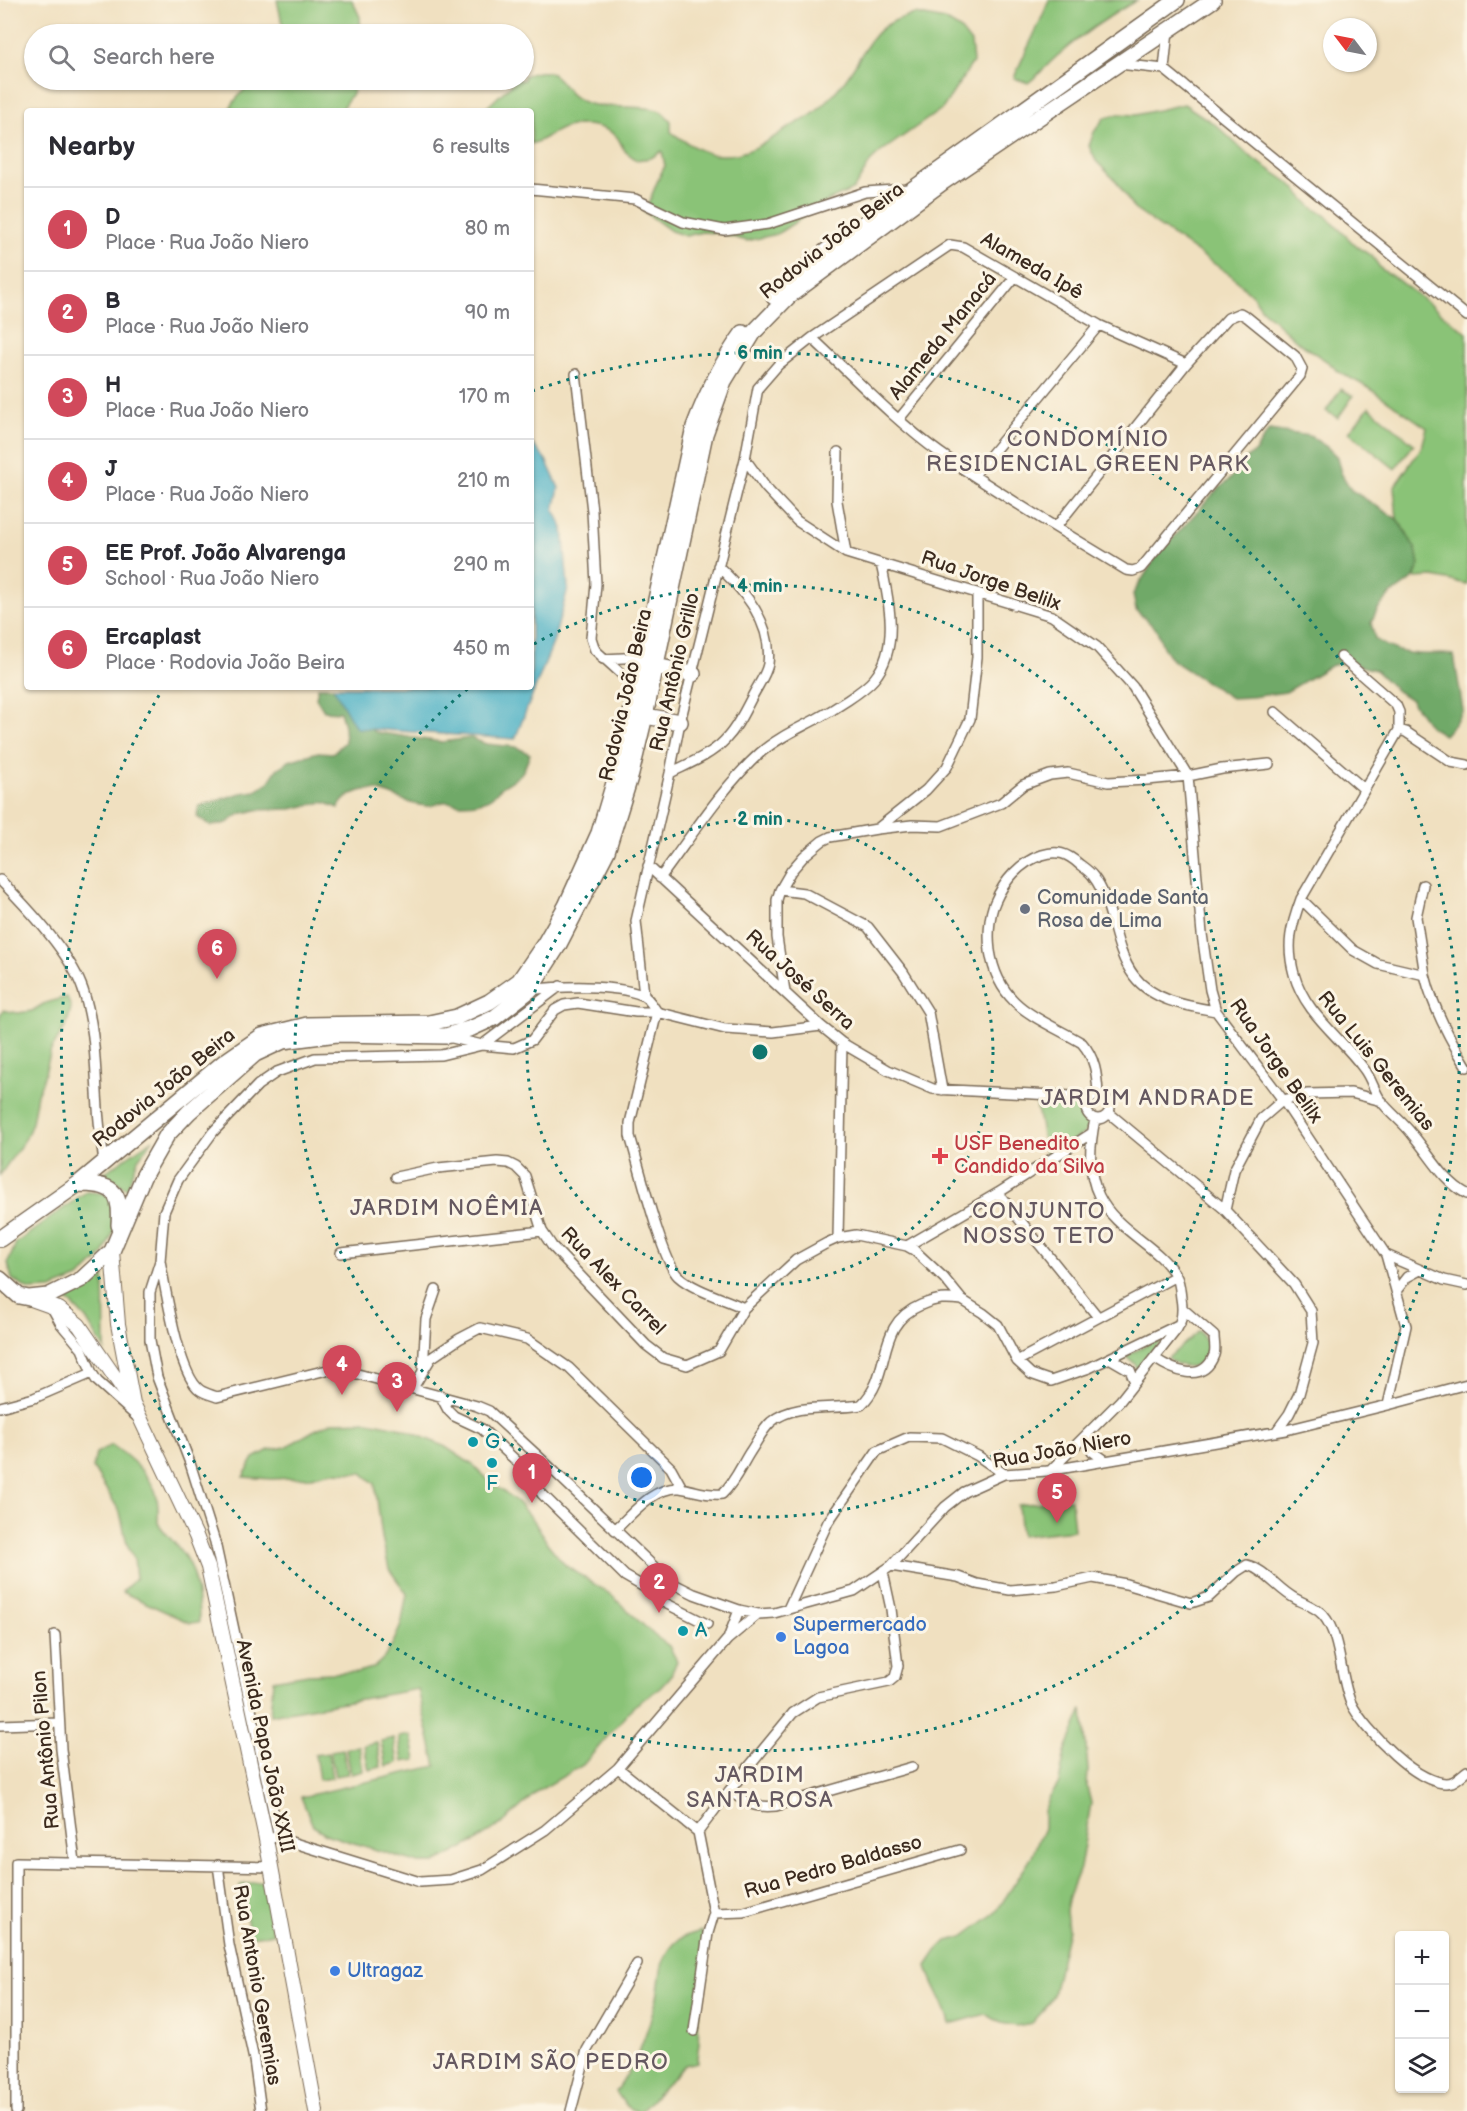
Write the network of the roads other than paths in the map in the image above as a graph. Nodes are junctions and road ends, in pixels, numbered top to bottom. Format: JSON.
{"nodes":[{"id":1,"x":1177,"y":0,"type":"edge"},
{"id":2,"x":1213,"y":0,"type":"edge"},
{"id":3,"x":1168,"y":30,"type":"junction"},
{"id":4,"x":1116,"y":63,"type":"junction"},
{"id":5,"x":1164,"y":69,"type":"junction"},
{"id":6,"x":913,"y":188,"type":"junction"},
{"id":7,"x":534,"y":189,"type":"edge"},
{"id":8,"x":1015,"y":277,"type":"junction"},
{"id":9,"x":1467,"y":316,"type":"edge"},
{"id":10,"x":1099,"y":325,"type":"junction"},
{"id":11,"x":812,"y":338,"type":"junction"},
{"id":12,"x":1186,"y":364,"type":"junction"},
{"id":13,"x":778,"y":365,"type":"joint"},
{"id":14,"x":576,"y":374,"type":"dead end"},
{"id":15,"x":899,"y":419,"type":"junction"},
{"id":16,"x":838,"y":452,"type":"dead end"},
{"id":17,"x":745,"y":459,"type":"junction"},
{"id":18,"x":974,"y":475,"type":"junction"},
{"id":19,"x":1056,"y":527,"type":"junction"},
{"id":20,"x":846,"y":553,"type":"junction"},
{"id":21,"x":881,"y":564,"type":"junction"},
{"id":22,"x":718,"y":566,"type":"junction"},
{"id":23,"x":977,"y":593,"type":"junction"},
{"id":24,"x":643,"y":657,"type":"junction"},
{"id":25,"x":1341,"y":657,"type":"dead end"},
{"id":26,"x":603,"y":659,"type":"junction"},
{"id":27,"x":656,"y":666,"type":"junction"},
{"id":28,"x":693,"y":674,"type":"junction"},
{"id":29,"x":637,"y":688,"type":"junction"},
{"id":30,"x":1275,"y":712,"type":"dead end"},
{"id":31,"x":645,"y":716,"type":"junction"},
{"id":32,"x":680,"y":722,"type":"junction"},
{"id":33,"x":1399,"y":730,"type":"junction"},
{"id":34,"x":1269,"y":764,"type":"dead end"},
{"id":35,"x":1467,"y":765,"type":"edge"},
{"id":36,"x":670,"y":773,"type":"junction"},
{"id":37,"x":1188,"y":777,"type":"junction"},
{"id":38,"x":1364,"y":789,"type":"junction"},
{"id":39,"x":877,"y":829,"type":"junction"},
{"id":40,"x":648,"y":867,"type":"junction"},
{"id":41,"x":660,"y":878,"type":"junction"},
{"id":42,"x":0,"y":880,"type":"edge"},
{"id":43,"x":1423,"y":885,"type":"dead end"},
{"id":44,"x":780,"y":890,"type":"junction"},
{"id":45,"x":1301,"y":899,"type":"junction"},
{"id":46,"x":1425,"y":975,"type":"junction"},
{"id":47,"x":560,"y":987,"type":"junction"},
{"id":48,"x":530,"y":990,"type":"junction"},
{"id":49,"x":785,"y":992,"type":"junction"},
{"id":50,"x":644,"y":995,"type":"junction"},
{"id":51,"x":1216,"y":1011,"type":"junction"},
{"id":52,"x":657,"y":1012,"type":"junction"},
{"id":53,"x":821,"y":1026,"type":"junction"},
{"id":54,"x":446,"y":1036,"type":"junction"},
{"id":55,"x":842,"y":1043,"type":"junction"},
{"id":56,"x":482,"y":1045,"type":"junction"},
{"id":57,"x":1467,"y":1067,"type":"edge"},
{"id":58,"x":942,"y":1090,"type":"junction"},
{"id":59,"x":1095,"y":1096,"type":"junction"},
{"id":60,"x":1283,"y":1100,"type":"junction"},
{"id":61,"x":1382,"y":1101,"type":"junction"},
{"id":62,"x":1108,"y":1113,"type":"junction"},
{"id":63,"x":1095,"y":1119,"type":"junction"},
{"id":64,"x":1092,"y":1133,"type":"junction"},
{"id":65,"x":104,"y":1163,"type":"junction"},
{"id":66,"x":396,"y":1177,"type":"dead end"},
{"id":67,"x":78,"y":1184,"type":"junction"},
{"id":68,"x":998,"y":1193,"type":"junction"},
{"id":69,"x":1467,"y":1194,"type":"edge"},
{"id":70,"x":1225,"y":1210,"type":"junction"},
{"id":71,"x":542,"y":1231,"type":"junction"},
{"id":72,"x":119,"y":1234,"type":"junction"},
{"id":73,"x":838,"y":1238,"type":"junction"},
{"id":74,"x":2,"y":1240,"type":"edge"},
{"id":75,"x":907,"y":1246,"type":"junction"},
{"id":76,"x":112,"y":1251,"type":"junction"},
{"id":77,"x":341,"y":1253,"type":"dead end"},
{"id":78,"x":1386,"y":1255,"type":"junction"},
{"id":79,"x":160,"y":1261,"type":"junction"},
{"id":80,"x":1420,"y":1270,"type":"junction"},
{"id":81,"x":1176,"y":1276,"type":"junction"},
{"id":82,"x":0,"y":1279,"type":"edge"},
{"id":83,"x":1467,"y":1285,"type":"edge"},
{"id":84,"x":436,"y":1290,"type":"dead end"},
{"id":85,"x":1396,"y":1291,"type":"junction"},
{"id":86,"x":0,"y":1296,"type":"edge"},
{"id":87,"x":24,"y":1297,"type":"junction"},
{"id":88,"x":962,"y":1300,"type":"junction"},
{"id":89,"x":50,"y":1304,"type":"junction"},
{"id":90,"x":744,"y":1308,"type":"junction"},
{"id":91,"x":1183,"y":1309,"type":"junction"},
{"id":92,"x":1098,"y":1317,"type":"junction"},
{"id":93,"x":1180,"y":1324,"type":"junction"},
{"id":94,"x":1111,"y":1359,"type":"junction"},
{"id":95,"x":1154,"y":1359,"type":"junction"},
{"id":96,"x":1017,"y":1360,"type":"junction"},
{"id":97,"x":423,"y":1372,"type":"junction"},
{"id":98,"x":92,"y":1373,"type":"junction"},
{"id":99,"x":1135,"y":1383,"type":"junction"},
{"id":100,"x":1467,"y":1384,"type":"edge"},
{"id":101,"x":413,"y":1388,"type":"junction"},
{"id":102,"x":440,"y":1395,"type":"junction"},
{"id":103,"x":133,"y":1403,"type":"junction"},
{"id":104,"x":1388,"y":1405,"type":"junction"},
{"id":105,"x":0,"y":1407,"type":"edge"},
{"id":106,"x":140,"y":1418,"type":"junction"},
{"id":107,"x":1275,"y":1432,"type":"junction"},
{"id":108,"x":1087,"y":1435,"type":"junction"},
{"id":109,"x":1107,"y":1461,"type":"junction"},
{"id":110,"x":1051,"y":1470,"type":"junction"},
{"id":111,"x":1004,"y":1474,"type":"junction"},
{"id":112,"x":682,"y":1488,"type":"junction"},
{"id":113,"x":615,"y":1530,"type":"junction"},
{"id":114,"x":887,"y":1569,"type":"junction"},
{"id":115,"x":788,"y":1609,"type":"junction"},
{"id":116,"x":739,"y":1610,"type":"junction"},
{"id":117,"x":758,"y":1614,"type":"junction"},
{"id":118,"x":707,"y":1624,"type":"dead end"},
{"id":119,"x":55,"y":1635,"type":"dead end"},
{"id":120,"x":728,"y":1640,"type":"junction"},
{"id":121,"x":59,"y":1722,"type":"junction"},
{"id":122,"x":0,"y":1725,"type":"edge"},
{"id":123,"x":912,"y":1767,"type":"dead end"},
{"id":124,"x":618,"y":1768,"type":"junction"},
{"id":125,"x":1467,"y":1771,"type":"edge"},
{"id":126,"x":729,"y":1791,"type":"junction"},
{"id":127,"x":698,"y":1832,"type":"junction"},
{"id":128,"x":272,"y":1836,"type":"junction"},
{"id":129,"x":960,"y":1850,"type":"dead end"},
{"id":130,"x":75,"y":1862,"type":"junction"},
{"id":131,"x":218,"y":1865,"type":"junction"},
{"id":132,"x":270,"y":1867,"type":"junction"},
{"id":133,"x":714,"y":1912,"type":"junction"},
{"id":134,"x":637,"y":1964,"type":"dead end"},
{"id":135,"x":694,"y":2031,"type":"dead end"},
{"id":136,"x":16,"y":2111,"type":"edge"},
{"id":137,"x":261,"y":2111,"type":"edge"},
{"id":138,"x":316,"y":2111,"type":"edge"},
{"id":139,"x":571,"y":2111,"type":"edge"}],
"edges":[{"from":1,"to":6,"type":"main road","name":"Rodovia João Beira"},
{"from":2,"to":3,"type":"main road","name":"Rodovia João Beira"},
{"from":3,"to":4,"type":"main road","name":"Rodovia João Beira"},
{"from":3,"to":5,"type":"street"},
{"from":4,"to":5,"type":"street"},
{"from":4,"to":27,"type":"main road","name":"Rodovia João Beira"},
{"from":5,"to":9,"type":"street"},
{"from":6,"to":7,"type":"street"},
{"from":6,"to":24,"type":"main road","name":"Rodovia João Beira"},
{"from":8,"to":10,"type":"street","name":"Alameda Ipê"},
{"from":8,"to":11,"type":"street","name":"Alameda Ipê"},
{"from":8,"to":15,"type":"street","name":"Alameda Manacá"},
{"from":10,"to":12,"type":"street","name":"Alameda Ipê"},
{"from":10,"to":18,"type":"street"},
{"from":11,"to":13,"type":"street","name":"Alameda Ipê"},
{"from":11,"to":15,"type":"street"},
{"from":12,"to":19,"type":"street"},
{"from":12,"to":19,"type":"street"},
{"from":13,"to":17,"type":"street","name":"Rua Antônio Grillo"},
{"from":14,"to":26,"type":"street"},
{"from":15,"to":18,"type":"street"},
{"from":16,"to":20,"type":"street"},
{"from":17,"to":20,"type":"street","name":"Rua Jorge Belilx"},
{"from":17,"to":22,"type":"street","name":"Rua Antônio Grillo"},
{"from":18,"to":19,"type":"street"},
{"from":20,"to":21,"type":"street","name":"Rua Jorge Belilx"},
{"from":21,"to":23,"type":"street","name":"Rua Jorge Belilx"},
{"from":21,"to":41,"type":"street"},
{"from":22,"to":28,"type":"street","name":"Rua Antônio Grillo"},
{"from":22,"to":36,"type":"street"},
{"from":23,"to":37,"type":"street","name":"Rua Jorge Belilx"},
{"from":23,"to":39,"type":"street"},
{"from":24,"to":26,"type":"street"},
{"from":24,"to":29,"type":"main road","name":"Rodovia João Beira"},
{"from":25,"to":33,"type":"street"},
{"from":26,"to":29,"type":"street"},
{"from":27,"to":28,"type":"main road"},
{"from":27,"to":31,"type":"main road","name":"Rodovia João Beira"},
{"from":28,"to":32,"type":"street","name":"Rua Antônio Grillo"},
{"from":29,"to":65,"type":"main road","name":"Rodovia João Beira"},
{"from":30,"to":38,"type":"street"},
{"from":31,"to":32,"type":"main road"},
{"from":31,"to":48,"type":"main road","name":"Rodovia João Beira"},
{"from":32,"to":36,"type":"street","name":"Rua Antônio Grillo"},
{"from":33,"to":35,"type":"street"},
{"from":33,"to":38,"type":"street","name":"Rua Luis Geremias"},
{"from":34,"to":37,"type":"street"},
{"from":36,"to":40,"type":"street","name":"Rua Antônio Grillo"},
{"from":37,"to":39,"type":"street"},
{"from":37,"to":51,"type":"street","name":"Rua Jorge Belilx"},
{"from":38,"to":45,"type":"street","name":"Rua Luis Geremias"},
{"from":39,"to":44,"type":"street"},
{"from":40,"to":41,"type":"street","name":"Rua José Serra"},
{"from":40,"to":50,"type":"street","name":"Rua Antônio Grillo"},
{"from":41,"to":49,"type":"street","name":"Rua José Serra"},
{"from":42,"to":65,"type":"street"},
{"from":43,"to":46,"type":"street"},
{"from":44,"to":49,"type":"street"},
{"from":44,"to":58,"type":"street"},
{"from":45,"to":46,"type":"street"},
{"from":45,"to":61,"type":"street","name":"Rua Luis Geremias"},
{"from":46,"to":57,"type":"street"},
{"from":47,"to":48,"type":"street"},
{"from":47,"to":50,"type":"street"},
{"from":47,"to":56,"type":"street"},
{"from":48,"to":54,"type":"main road","name":"Rodovia João Beira"},
{"from":49,"to":53,"type":"street","name":"Rua José Serra"},
{"from":50,"to":52,"type":"street"},
{"from":51,"to":59,"type":"street"},
{"from":51,"to":60,"type":"street","name":"Rua Jorge Belilx"},
{"from":52,"to":53,"type":"street"},
{"from":52,"to":56,"type":"street"},
{"from":52,"to":90,"type":"street"},
{"from":53,"to":55,"type":"street","name":"Rua José Serra"},
{"from":54,"to":56,"type":"street"},
{"from":54,"to":72,"type":"main road","name":"Rodovia João Beira"},
{"from":55,"to":58,"type":"street","name":"Rua José Serra"},
{"from":55,"to":73,"type":"street"},
{"from":56,"to":79,"type":"street"},
{"from":58,"to":59,"type":"street","name":"Rua José Serra"},
{"from":59,"to":62,"type":"street"},
{"from":59,"to":63,"type":"street"},
{"from":60,"to":61,"type":"street"},
{"from":60,"to":70,"type":"street"},
{"from":60,"to":78,"type":"street","name":"Rua Jorge Belilx"},
{"from":61,"to":69,"type":"street","name":"Rua Luis Geremias"},
{"from":62,"to":63,"type":"street"},
{"from":62,"to":70,"type":"street"},
{"from":63,"to":64,"type":"street"},
{"from":64,"to":68,"type":"street"},
{"from":64,"to":81,"type":"street"},
{"from":65,"to":67,"type":"main road","name":"Rodovia João Beira"},
{"from":66,"to":71,"type":"street"},
{"from":67,"to":72,"type":"main road"},
{"from":67,"to":74,"type":"main road","name":"Rodovia João Beira"},
{"from":68,"to":75,"type":"street"},
{"from":68,"to":92,"type":"street"},
{"from":70,"to":107,"type":"street"},
{"from":71,"to":77,"type":"street"},
{"from":71,"to":90,"type":"street","name":"Rua Alex Carrel"},
{"from":72,"to":76,"type":"main road","name":"Rodovia João Beira"},
{"from":73,"to":75,"type":"street","name":"Rua Alex Carrel"},
{"from":73,"to":90,"type":"street","name":"Rua Alex Carrel"},
{"from":75,"to":88,"type":"street","name":"Rua Alex Carrel"},
{"from":76,"to":87,"type":"main road","name":"Rodovia João Beira"},
{"from":76,"to":103,"type":"main road","name":"Avenida Papa João XXIII"},
{"from":78,"to":80,"type":"street"},
{"from":78,"to":85,"type":"street","name":"Rua Jorge Belilx"},
{"from":79,"to":101,"type":"street","name":"Rua João Niero"},
{"from":79,"to":128,"type":"street"},
{"from":80,"to":83,"type":"street"},
{"from":80,"to":85,"type":"street"},
{"from":81,"to":91,"type":"street"},
{"from":81,"to":92,"type":"street"},
{"from":82,"to":87,"type":"main road"},
{"from":84,"to":97,"type":"street"},
{"from":85,"to":104,"type":"street","name":"Rua Jorge Belilx"},
{"from":86,"to":87,"type":"main road","name":"Rodovia João Beira"},
{"from":87,"to":89,"type":"main road","name":"Avenida Papa João XXIII"},
{"from":88,"to":96,"type":"street","name":"Rua Alex Carrel"},
{"from":88,"to":112,"type":"street"},
{"from":89,"to":98,"type":"street"},
{"from":89,"to":103,"type":"main road","name":"Avenida Papa João XXIII"},
{"from":91,"to":93,"type":"street"},
{"from":91,"to":95,"type":"street"},
{"from":92,"to":96,"type":"street"},
{"from":93,"to":94,"type":"street","name":"Rua Alex Carrel"},
{"from":93,"to":95,"type":"street"},
{"from":94,"to":96,"type":"street","name":"Rua Alex Carrel"},
{"from":94,"to":99,"type":"street"},
{"from":95,"to":99,"type":"street"},
{"from":97,"to":101,"type":"street"},
{"from":97,"to":112,"type":"street"},
{"from":98,"to":105,"type":"street"},
{"from":98,"to":106,"type":"street"},
{"from":99,"to":108,"type":"street"},
{"from":100,"to":104,"type":"street","name":"Rua João Niero"},
{"from":101,"to":102,"type":"street","name":"Rua João Niero"},
{"from":102,"to":113,"type":"street","name":"Rua João Niero"},
{"from":102,"to":118,"type":"street"},
{"from":103,"to":106,"type":"main road","name":"Avenida Papa João XXIII"},
{"from":104,"to":107,"type":"street","name":"Rua João Niero"},
{"from":106,"to":128,"type":"main road","name":"Avenida Papa João XXIII"},
{"from":107,"to":109,"type":"street","name":"Rua João Niero"},
{"from":108,"to":109,"type":"street"},
{"from":108,"to":110,"type":"street"},
{"from":109,"to":110,"type":"street","name":"Rua João Niero"},
{"from":110,"to":111,"type":"street","name":"Rua João Niero"},
{"from":111,"to":114,"type":"street","name":"Rua João Niero"},
{"from":111,"to":115,"type":"street"},
{"from":112,"to":113,"type":"street"},
{"from":113,"to":116,"type":"street","name":"Rua João Niero"},
{"from":114,"to":115,"type":"street","name":"Rua João Niero"},
{"from":114,"to":125,"type":"street"},
{"from":114,"to":126,"type":"street"},
{"from":115,"to":117,"type":"street","name":"Rua João Niero"},
{"from":116,"to":117,"type":"street","name":"Rua João Niero"},
{"from":116,"to":120,"type":"street"},
{"from":117,"to":120,"type":"street"},
{"from":119,"to":121,"type":"street","name":"Rua Antônio Pilon"},
{"from":120,"to":124,"type":"street"},
{"from":121,"to":122,"type":"street"},
{"from":121,"to":130,"type":"street","name":"Rua Antônio Pilon"},
{"from":123,"to":126,"type":"street"},
{"from":124,"to":127,"type":"street"},
{"from":124,"to":128,"type":"street"},
{"from":126,"to":127,"type":"street"},
{"from":127,"to":133,"type":"street"},
{"from":128,"to":132,"type":"main road","name":"Avenida Papa João XXIII"},
{"from":129,"to":133,"type":"street","name":"Rua Pedro Baldasso"},
{"from":130,"to":131,"type":"street"},
{"from":130,"to":136,"type":"street"},
{"from":131,"to":132,"type":"street"},
{"from":131,"to":137,"type":"street","name":"Rua Antonio Geremias"},
{"from":132,"to":138,"type":"main road","name":"Avenida Papa João XXIII"},
{"from":133,"to":135,"type":"street"},
{"from":134,"to":139,"type":"street"}]}
